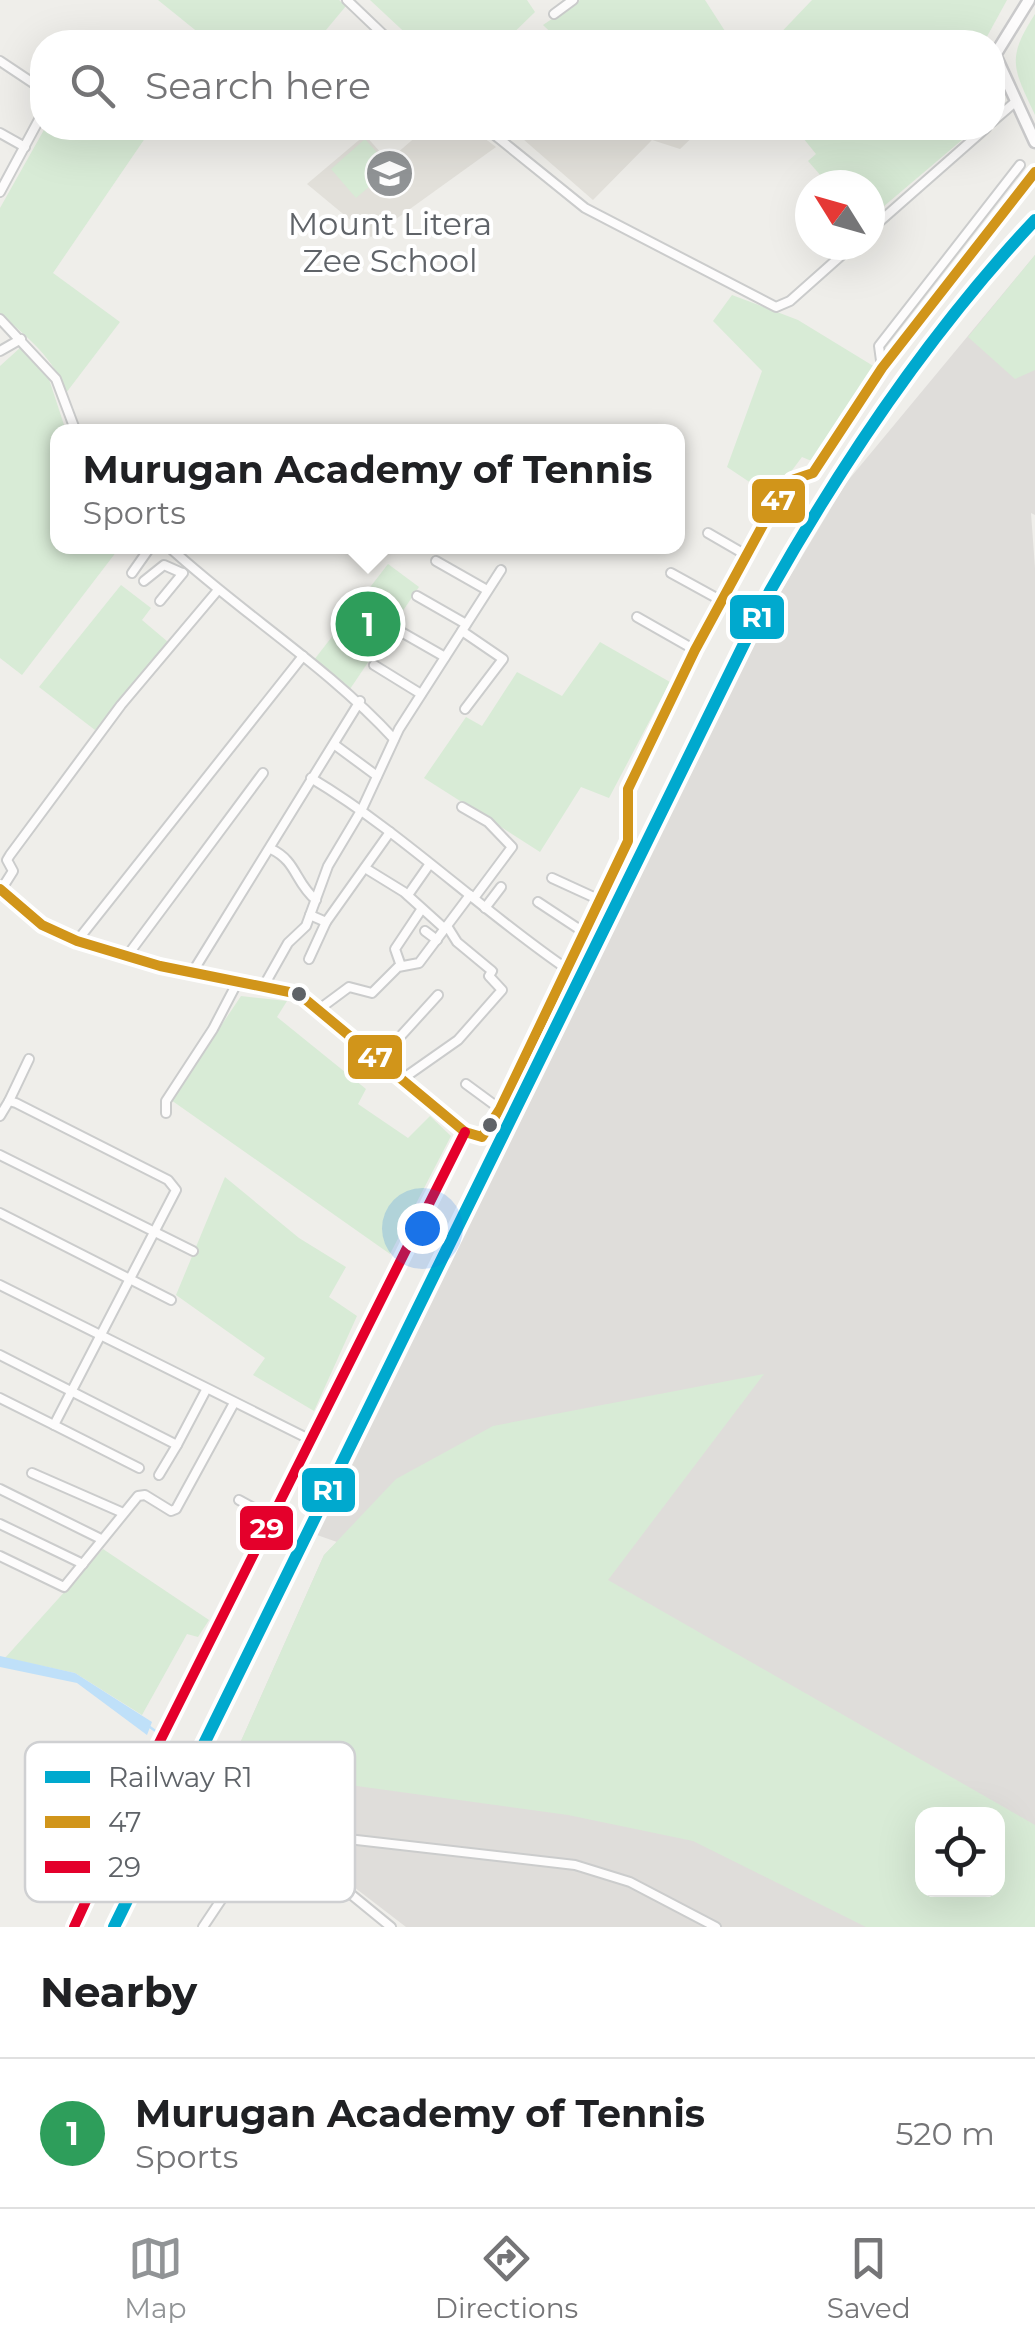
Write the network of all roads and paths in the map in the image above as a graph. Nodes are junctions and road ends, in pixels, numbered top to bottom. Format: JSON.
{"nodes":[{"id":1,"x":347,"y":0,"type":"edge"},
{"id":2,"x":573,"y":0,"type":"edge"},
{"id":3,"x":1029,"y":0,"type":"edge"},
{"id":4,"x":554,"y":14,"type":"dead end"},
{"id":5,"x":378,"y":30,"type":"edge"},
{"id":6,"x":1005,"y":39,"type":"edge"},
{"id":7,"x":0,"y":61,"type":"edge"},
{"id":8,"x":1005,"y":80,"type":"edge"},
{"id":9,"x":30,"y":81,"type":"edge"},
{"id":10,"x":1014,"y":103,"type":"junction"},
{"id":11,"x":1005,"y":111,"type":"edge"},
{"id":12,"x":0,"y":133,"type":"edge"},
{"id":13,"x":30,"y":137,"type":"edge"},
{"id":14,"x":501,"y":140,"type":"edge"},
{"id":15,"x":972,"y":140,"type":"edge"},
{"id":16,"x":1035,"y":142,"type":"edge"},
{"id":17,"x":25,"y":147,"type":"junction"},
{"id":18,"x":1020,"y":165,"type":"dead end"},
{"id":19,"x":1035,"y":172,"type":"edge"},
{"id":20,"x":0,"y":192,"type":"edge"},
{"id":21,"x":885,"y":217,"type":"edge"},
{"id":22,"x":836,"y":260,"type":"edge"},
{"id":23,"x":0,"y":320,"type":"edge"},
{"id":24,"x":21,"y":339,"type":"junction"},
{"id":25,"x":0,"y":350,"type":"edge"},
{"id":26,"x":882,"y":368,"type":"junction"},
{"id":27,"x":73,"y":424,"type":"edge"},
{"id":28,"x":708,"y":532,"type":"dead end"},
{"id":29,"x":146,"y":554,"type":"edge"},
{"id":30,"x":174,"y":554,"type":"edge"},
{"id":31,"x":746,"y":556,"type":"junction"},
{"id":32,"x":436,"y":561,"type":"dead end"},
{"id":33,"x":185,"y":569,"type":"junction"},
{"id":34,"x":501,"y":570,"type":"dead end"},
{"id":35,"x":132,"y":573,"type":"dead end"},
{"id":36,"x":671,"y":573,"type":"dead end"},
{"id":37,"x":144,"y":581,"type":"dead end"},
{"id":38,"x":218,"y":590,"type":"junction"},
{"id":39,"x":487,"y":590,"type":"junction"},
{"id":40,"x":417,"y":596,"type":"dead end"},
{"id":41,"x":722,"y":600,"type":"junction"},
{"id":42,"x":160,"y":601,"type":"dead end"},
{"id":43,"x":637,"y":617,"type":"dead end"},
{"id":44,"x":463,"y":628,"type":"junction"},
{"id":45,"x":396,"y":629,"type":"dead end"},
{"id":46,"x":696,"y":650,"type":"junction"},
{"id":47,"x":302,"y":656,"type":"junction"},
{"id":48,"x":445,"y":657,"type":"junction"},
{"id":49,"x":374,"y":665,"type":"dead end"},
{"id":50,"x":421,"y":694,"type":"junction"},
{"id":51,"x":360,"y":702,"type":"junction"},
{"id":52,"x":465,"y":709,"type":"dead end"},
{"id":53,"x":394,"y":739,"type":"junction"},
{"id":54,"x":334,"y":745,"type":"junction"},
{"id":55,"x":263,"y":773,"type":"dead end"},
{"id":56,"x":378,"y":776,"type":"junction"},
{"id":57,"x":312,"y":778,"type":"junction"},
{"id":58,"x":462,"y":807,"type":"dead end"},
{"id":59,"x":362,"y":809,"type":"junction"},
{"id":60,"x":390,"y":832,"type":"junction"},
{"id":61,"x":272,"y":848,"type":"junction"},
{"id":62,"x":429,"y":864,"type":"junction"},
{"id":63,"x":365,"y":868,"type":"junction"},
{"id":64,"x":552,"y":878,"type":"dead end"},
{"id":65,"x":501,"y":887,"type":"dead end"},
{"id":66,"x":0,"y":890,"type":"edge"},
{"id":67,"x":408,"y":895,"type":"junction"},
{"id":68,"x":472,"y":896,"type":"junction"},
{"id":69,"x":316,"y":900,"type":"junction"},
{"id":70,"x":600,"y":900,"type":"junction"},
{"id":71,"x":538,"y":902,"type":"dead end"},
{"id":72,"x":485,"y":908,"type":"junction"},
{"id":73,"x":420,"y":910,"type":"junction"},
{"id":74,"x":310,"y":915,"type":"junction"},
{"id":75,"x":326,"y":922,"type":"junction"},
{"id":76,"x":425,"y":931,"type":"dead end"},
{"id":77,"x":442,"y":933,"type":"junction"},
{"id":78,"x":584,"y":933,"type":"junction"},
{"id":79,"x":77,"y":941,"type":"junction"},
{"id":80,"x":448,"y":944,"type":"dead end"},
{"id":81,"x":127,"y":956,"type":"junction"},
{"id":82,"x":309,"y":959,"type":"dead end"},
{"id":83,"x":401,"y":966,"type":"junction"},
{"id":84,"x":568,"y":969,"type":"junction"},
{"id":85,"x":192,"y":973,"type":"junction"},
{"id":86,"x":237,"y":983,"type":"junction"},
{"id":87,"x":262,"y":989,"type":"junction"},
{"id":88,"x":438,"y":994,"type":"dead end"},
{"id":89,"x":318,"y":1010,"type":"junction"},
{"id":90,"x":29,"y":1059,"type":"dead end"},
{"id":91,"x":378,"y":1061,"type":"junction"},
{"id":92,"x":401,"y":1080,"type":"junction"},
{"id":93,"x":466,"y":1084,"type":"dead end"},
{"id":94,"x":9,"y":1101,"type":"junction"},
{"id":95,"x":500,"y":1109,"type":"junction"},
{"id":96,"x":166,"y":1113,"type":"dead end"},
{"id":97,"x":0,"y":1116,"type":"edge"},
{"id":98,"x":465,"y":1132,"type":"junction"},
{"id":99,"x":0,"y":1155,"type":"edge"},
{"id":100,"x":0,"y":1213,"type":"edge"},
{"id":101,"x":154,"y":1232,"type":"junction"},
{"id":102,"x":193,"y":1251,"type":"dead end"},
{"id":103,"x":130,"y":1280,"type":"junction"},
{"id":104,"x":0,"y":1285,"type":"edge"},
{"id":105,"x":171,"y":1300,"type":"dead end"},
{"id":106,"x":101,"y":1336,"type":"junction"},
{"id":107,"x":0,"y":1355,"type":"edge"},
{"id":108,"x":206,"y":1390,"type":"junction"},
{"id":109,"x":72,"y":1392,"type":"junction"},
{"id":110,"x":0,"y":1398,"type":"edge"},
{"id":111,"x":234,"y":1403,"type":"junction"},
{"id":112,"x":54,"y":1425,"type":"junction"},
{"id":113,"x":313,"y":1442,"type":"junction"},
{"id":114,"x":177,"y":1445,"type":"junction"},
{"id":115,"x":140,"y":1468,"type":"dead end"},
{"id":116,"x":32,"y":1473,"type":"dead end"},
{"id":117,"x":158,"y":1475,"type":"dead end"},
{"id":118,"x":0,"y":1489,"type":"edge"},
{"id":119,"x":238,"y":1500,"type":"dead end"},
{"id":120,"x":121,"y":1512,"type":"junction"},
{"id":121,"x":274,"y":1518,"type":"junction"},
{"id":122,"x":0,"y":1524,"type":"edge"},
{"id":123,"x":101,"y":1539,"type":"junction"},
{"id":124,"x":0,"y":1556,"type":"edge"},
{"id":125,"x":83,"y":1564,"type":"junction"},
{"id":126,"x":161,"y":1742,"type":"edge"},
{"id":127,"x":355,"y":1840,"type":"edge"},
{"id":128,"x":355,"y":1898,"type":"edge"},
{"id":129,"x":86,"y":1902,"type":"edge"},
{"id":130,"x":220,"y":1902,"type":"edge"},
{"id":131,"x":74,"y":1927,"type":"edge"},
{"id":132,"x":203,"y":1927,"type":"edge"},
{"id":133,"x":391,"y":1927,"type":"edge"},
{"id":134,"x":716,"y":1927,"type":"edge"}],
"edges":[{"from":1,"to":5,"type":"street"},
{"from":2,"to":4,"type":"street"},
{"from":3,"to":6,"type":"street"},
{"from":7,"to":9,"type":"street"},
{"from":8,"to":10,"type":"street"},
{"from":10,"to":11,"type":"street"},
{"from":10,"to":16,"type":"street"},
{"from":12,"to":17,"type":"street"},
{"from":13,"to":17,"type":"street"},
{"from":14,"to":22,"type":"street"},
{"from":15,"to":21,"type":"street"},
{"from":17,"to":20,"type":"street"},
{"from":18,"to":26,"type":"street"},
{"from":19,"to":26,"type":"street"},
{"from":23,"to":24,"type":"street"},
{"from":24,"to":25,"type":"street"},
{"from":24,"to":27,"type":"street"},
{"from":26,"to":31,"type":"street"},
{"from":28,"to":31,"type":"street"},
{"from":29,"to":35,"type":"street"},
{"from":30,"to":33,"type":"street"},
{"from":31,"to":41,"type":"street"},
{"from":32,"to":39,"type":"street"},
{"from":33,"to":37,"type":"street"},
{"from":33,"to":38,"type":"street"},
{"from":33,"to":42,"type":"street"},
{"from":34,"to":39,"type":"street"},
{"from":36,"to":41,"type":"street"},
{"from":38,"to":47,"type":"street"},
{"from":38,"to":66,"type":"street"},
{"from":39,"to":44,"type":"street"},
{"from":40,"to":44,"type":"street"},
{"from":41,"to":46,"type":"street"},
{"from":43,"to":46,"type":"street"},
{"from":44,"to":48,"type":"street"},
{"from":44,"to":52,"type":"street"},
{"from":45,"to":48,"type":"street"},
{"from":46,"to":70,"type":"street"},
{"from":47,"to":51,"type":"street"},
{"from":47,"to":79,"type":"street"},
{"from":48,"to":50,"type":"street"},
{"from":49,"to":50,"type":"street"},
{"from":50,"to":53,"type":"street"},
{"from":51,"to":53,"type":"street"},
{"from":51,"to":54,"type":"street"},
{"from":53,"to":56,"type":"street"},
{"from":54,"to":56,"type":"street"},
{"from":54,"to":57,"type":"street"},
{"from":55,"to":81,"type":"street"},
{"from":56,"to":59,"type":"street"},
{"from":57,"to":59,"type":"street"},
{"from":57,"to":61,"type":"street"},
{"from":58,"to":68,"type":"street"},
{"from":59,"to":60,"type":"street"},
{"from":59,"to":69,"type":"street"},
{"from":60,"to":62,"type":"street"},
{"from":60,"to":63,"type":"street"},
{"from":61,"to":69,"type":"street"},
{"from":61,"to":85,"type":"street"},
{"from":62,"to":67,"type":"street"},
{"from":62,"to":68,"type":"street"},
{"from":63,"to":67,"type":"street"},
{"from":63,"to":75,"type":"street"},
{"from":64,"to":70,"type":"street"},
{"from":65,"to":72,"type":"street"},
{"from":66,"to":79,"type":"street"},
{"from":67,"to":73,"type":"street"},
{"from":68,"to":72,"type":"street"},
{"from":68,"to":77,"type":"street"},
{"from":69,"to":74,"type":"street"},
{"from":70,"to":78,"type":"street"},
{"from":71,"to":78,"type":"street"},
{"from":72,"to":84,"type":"street"},
{"from":73,"to":77,"type":"street"},
{"from":73,"to":83,"type":"street"},
{"from":74,"to":75,"type":"street"},
{"from":74,"to":87,"type":"street"},
{"from":75,"to":82,"type":"street"},
{"from":76,"to":77,"type":"street"},
{"from":77,"to":80,"type":"street"},
{"from":77,"to":83,"type":"street"},
{"from":77,"to":92,"type":"street"},
{"from":78,"to":84,"type":"street"},
{"from":79,"to":81,"type":"street"},
{"from":81,"to":85,"type":"street"},
{"from":83,"to":89,"type":"street"},
{"from":84,"to":95,"type":"street"},
{"from":85,"to":86,"type":"street"},
{"from":86,"to":87,"type":"street"},
{"from":86,"to":96,"type":"street"},
{"from":87,"to":89,"type":"street"},
{"from":88,"to":91,"type":"street"},
{"from":89,"to":91,"type":"street"},
{"from":90,"to":94,"type":"street"},
{"from":91,"to":92,"type":"street"},
{"from":92,"to":98,"type":"street"},
{"from":93,"to":95,"type":"street"},
{"from":94,"to":97,"type":"street"},
{"from":94,"to":101,"type":"street"},
{"from":95,"to":98,"type":"street"},
{"from":98,"to":113,"type":"street"},
{"from":99,"to":101,"type":"street"},
{"from":100,"to":103,"type":"street"},
{"from":101,"to":102,"type":"street"},
{"from":101,"to":103,"type":"street"},
{"from":103,"to":105,"type":"street"},
{"from":103,"to":106,"type":"street"},
{"from":104,"to":106,"type":"street"},
{"from":106,"to":108,"type":"street"},
{"from":106,"to":109,"type":"street"},
{"from":107,"to":109,"type":"street"},
{"from":108,"to":111,"type":"street"},
{"from":108,"to":114,"type":"street"},
{"from":109,"to":112,"type":"street"},
{"from":109,"to":114,"type":"street"},
{"from":110,"to":112,"type":"street"},
{"from":111,"to":113,"type":"street"},
{"from":111,"to":120,"type":"street"},
{"from":112,"to":115,"type":"street"},
{"from":113,"to":121,"type":"street"},
{"from":114,"to":117,"type":"street"},
{"from":116,"to":120,"type":"street"},
{"from":118,"to":123,"type":"street"},
{"from":119,"to":121,"type":"street"},
{"from":120,"to":123,"type":"street"},
{"from":121,"to":126,"type":"street"},
{"from":122,"to":125,"type":"street"},
{"from":123,"to":125,"type":"street"},
{"from":124,"to":125,"type":"street"},
{"from":127,"to":134,"type":"street"},
{"from":128,"to":133,"type":"street"},
{"from":129,"to":131,"type":"street"},
{"from":130,"to":132,"type":"street"}]}
